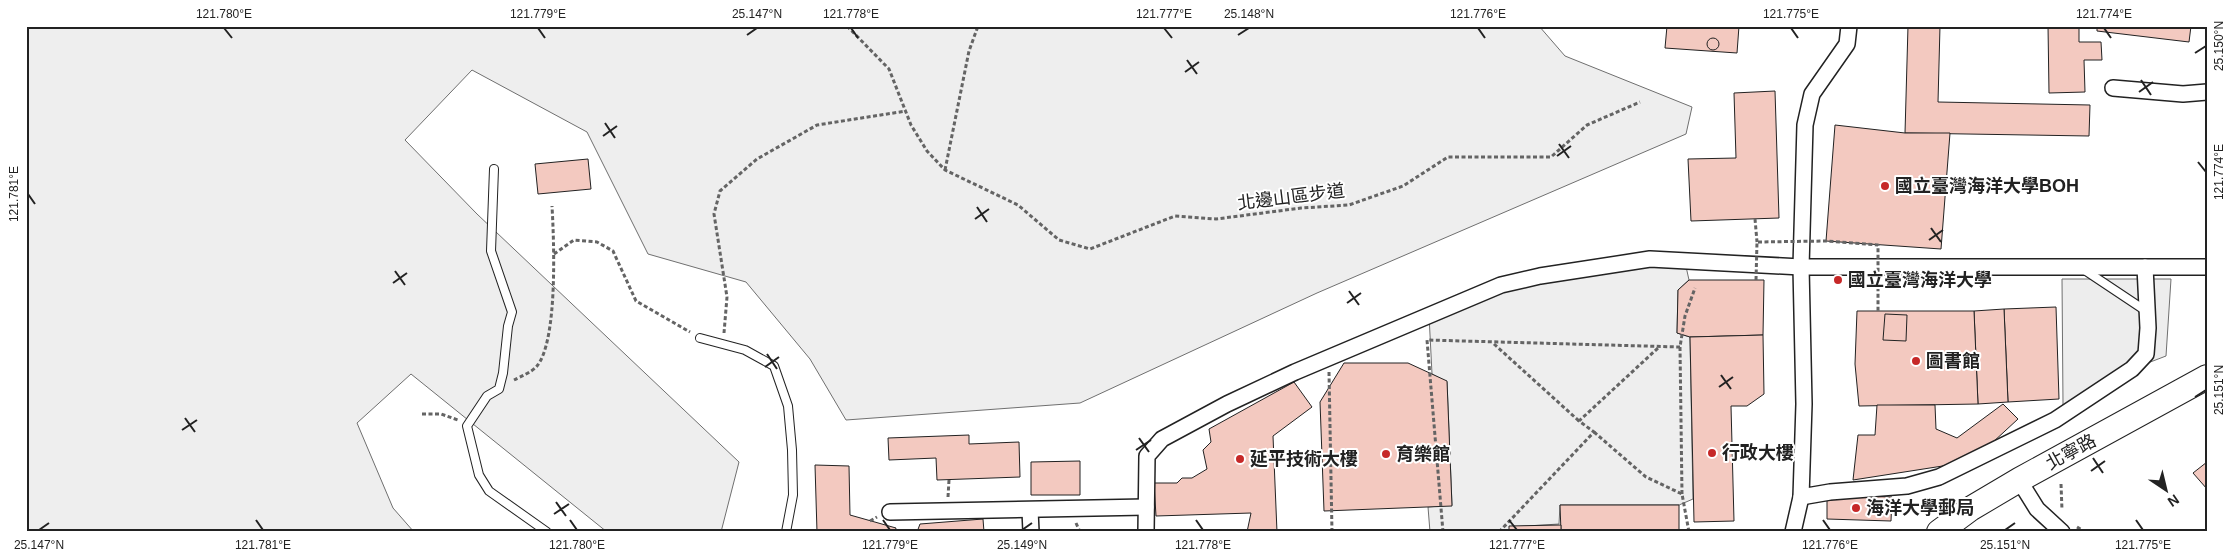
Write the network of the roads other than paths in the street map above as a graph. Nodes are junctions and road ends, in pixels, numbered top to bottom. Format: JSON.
{"nodes":[{"id":1,"x":1849,"y":26,"type":"edge"},
{"id":2,"x":2113,"y":88,"type":"dead end"},
{"id":3,"x":2207,"y":92,"type":"edge"},
{"id":4,"x":494,"y":169,"type":"dead end"},
{"id":5,"x":1801,"y":267,"type":"junction"},
{"id":6,"x":2081,"y":267,"type":"junction"},
{"id":7,"x":2145,"y":267,"type":"junction"},
{"id":8,"x":2207,"y":267,"type":"edge"},
{"id":9,"x":2146,"y":311,"type":"junction"},
{"id":10,"x":700,"y":338,"type":"road end"},
{"id":11,"x":2207,"y":377,"type":"edge"},
{"id":12,"x":2020,"y":480,"type":"junction"},
{"id":13,"x":1802,"y":497,"type":"junction"},
{"id":14,"x":1146,"y":507,"type":"junction"},
{"id":15,"x":1030,"y":510,"type":"junction"},
{"id":16,"x":890,"y":512,"type":"dead end"},
{"id":17,"x":2068,"y":528,"type":"edge"},
{"id":18,"x":547,"y":532,"type":"edge"},
{"id":19,"x":786,"y":532,"type":"edge"},
{"id":20,"x":1031,"y":532,"type":"edge"},
{"id":21,"x":1146,"y":532,"type":"edge"},
{"id":22,"x":1793,"y":532,"type":"edge"},
{"id":23,"x":1939,"y":532,"type":"edge"}],
"edges":[{"from":1,"to":5,"type":"street"},
{"from":2,"to":3,"type":"street"},
{"from":4,"to":18,"type":"lane"},
{"from":5,"to":6,"type":"street"},
{"from":5,"to":13,"type":"street"},
{"from":5,"to":14,"type":"street"},
{"from":6,"to":7,"type":"street"},
{"from":6,"to":9,"type":"lane"},
{"from":7,"to":8,"type":"street"},
{"from":7,"to":9,"type":"street"},
{"from":9,"to":13,"type":"street"},
{"from":10,"to":19,"type":"lane"},
{"from":11,"to":12,"type":"main road","name":"北寧路"},
{"from":12,"to":17,"type":"street"},
{"from":12,"to":23,"type":"main road","name":"北寧路"},
{"from":13,"to":22,"type":"street"},
{"from":14,"to":15,"type":"street"},
{"from":14,"to":21,"type":"street"},
{"from":15,"to":16,"type":"street"},
{"from":15,"to":20,"type":"street"}]}
